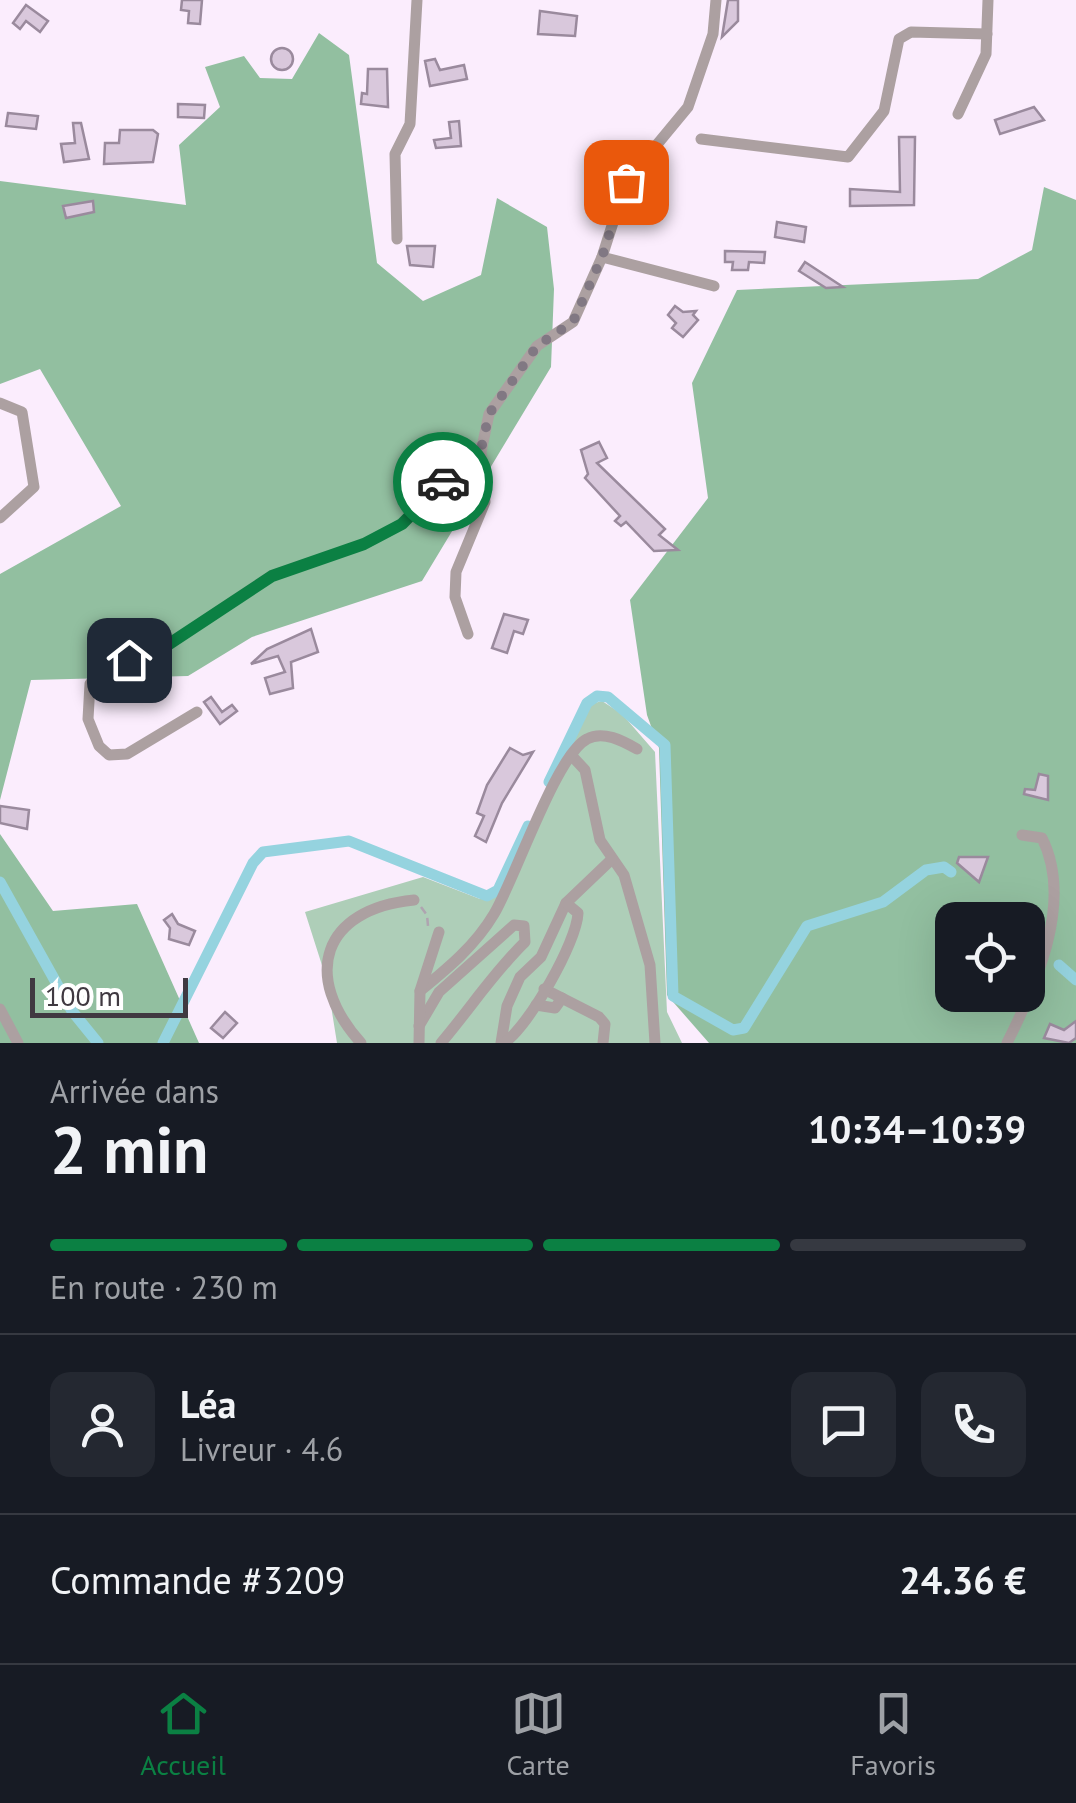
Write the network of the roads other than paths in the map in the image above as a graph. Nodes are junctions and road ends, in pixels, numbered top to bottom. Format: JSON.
{"nodes":[{"id":1,"x":417,"y":0,"type":"edge"},
{"id":2,"x":716,"y":0,"type":"edge"},
{"id":3,"x":988,"y":0,"type":"edge"},
{"id":4,"x":987,"y":34,"type":"junction"},
{"id":5,"x":958,"y":114,"type":"dead end"},
{"id":6,"x":701,"y":139,"type":"dead end"},
{"id":7,"x":397,"y":239,"type":"dead end"},
{"id":8,"x":602,"y":257,"type":"junction"},
{"id":9,"x":714,"y":286,"type":"dead end"},
{"id":10,"x":0,"y":403,"type":"edge"},
{"id":11,"x":482,"y":445,"type":"junction"},
{"id":12,"x":0,"y":518,"type":"edge"},
{"id":13,"x":468,"y":634,"type":"dead end"},
{"id":14,"x":197,"y":712,"type":"dead end"},
{"id":15,"x":637,"y":750,"type":"dead end"},
{"id":16,"x":571,"y":754,"type":"junction"},
{"id":17,"x":1022,"y":835,"type":"dead end"},
{"id":18,"x":611,"y":860,"type":"junction"},
{"id":19,"x":409,"y":900,"type":"road end"},
{"id":20,"x":566,"y":903,"type":"junction"},
{"id":21,"x":437,"y":936,"type":"road end"},
{"id":22,"x":544,"y":989,"type":"junction"},
{"id":23,"x":420,"y":991,"type":"junction"},
{"id":24,"x":562,"y":998,"type":"junction"},
{"id":25,"x":536,"y":1005,"type":"junction"},
{"id":26,"x":0,"y":1012,"type":"edge"},
{"id":27,"x":419,"y":1026,"type":"junction"},
{"id":28,"x":8,"y":1043,"type":"edge"},
{"id":29,"x":18,"y":1043,"type":"edge"},
{"id":30,"x":361,"y":1043,"type":"edge"},
{"id":31,"x":420,"y":1043,"type":"edge"},
{"id":32,"x":442,"y":1043,"type":"edge"},
{"id":33,"x":503,"y":1043,"type":"edge"},
{"id":34,"x":603,"y":1043,"type":"edge"},
{"id":35,"x":655,"y":1043,"type":"edge"},
{"id":36,"x":1006,"y":1043,"type":"edge"}],
"edges":[{"from":1,"to":7,"type":"street"},
{"from":2,"to":8,"type":"street"},
{"from":3,"to":4,"type":"street"},
{"from":4,"to":5,"type":"street"},
{"from":4,"to":6,"type":"street"},
{"from":8,"to":9,"type":"street"},
{"from":8,"to":11,"type":"street"},
{"from":10,"to":12,"type":"street"},
{"from":11,"to":13,"type":"street"},
{"from":11,"to":14,"type":"street"},
{"from":15,"to":16,"type":"street"},
{"from":16,"to":18,"type":"street"},
{"from":16,"to":23,"type":"street"},
{"from":17,"to":36,"type":"street"},
{"from":18,"to":20,"type":"street"},
{"from":18,"to":35,"type":"street"},
{"from":19,"to":30,"type":"street"},
{"from":20,"to":22,"type":"street"},
{"from":20,"to":33,"type":"street"},
{"from":21,"to":23,"type":"street"},
{"from":22,"to":24,"type":"street"},
{"from":22,"to":25,"type":"street"},
{"from":23,"to":27,"type":"street"},
{"from":24,"to":25,"type":"street"},
{"from":24,"to":34,"type":"street"},
{"from":25,"to":33,"type":"street"},
{"from":26,"to":28,"type":"street"},
{"from":26,"to":29,"type":"street"},
{"from":27,"to":31,"type":"street"},
{"from":27,"to":32,"type":"street"}]}
